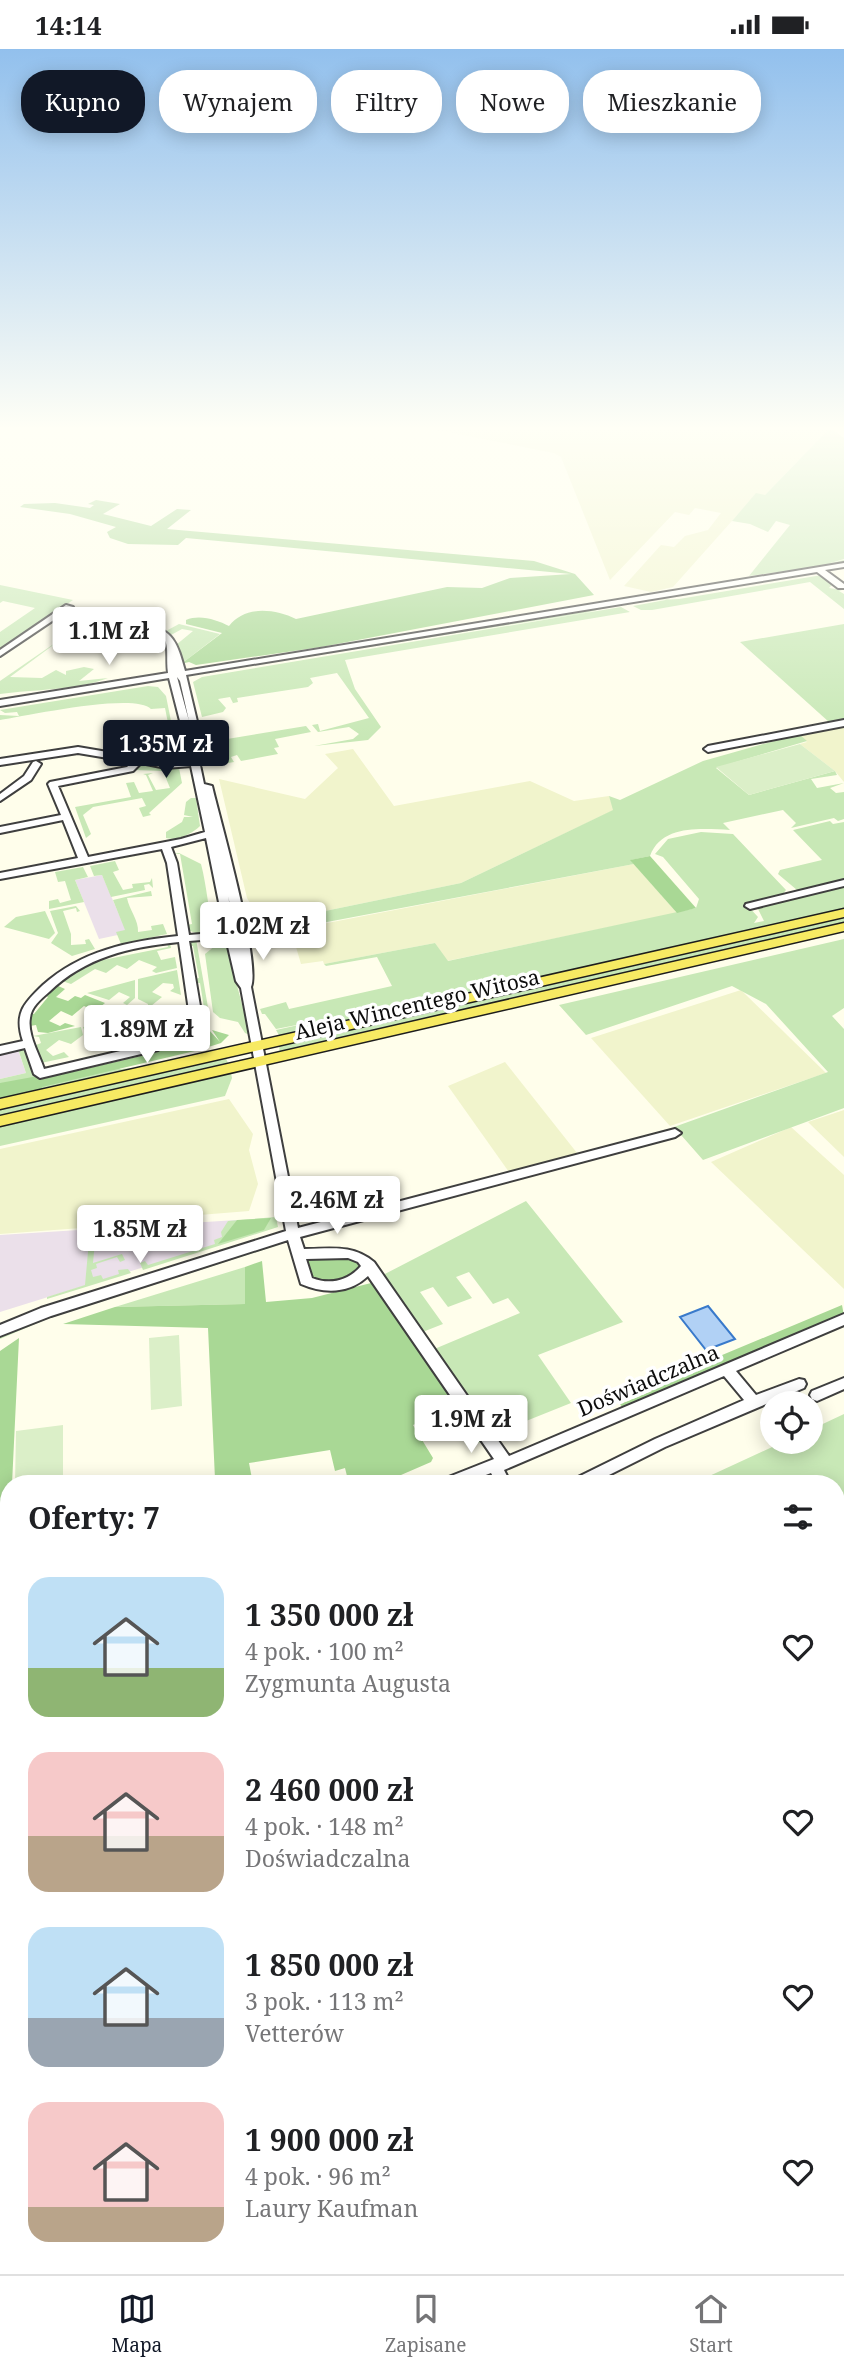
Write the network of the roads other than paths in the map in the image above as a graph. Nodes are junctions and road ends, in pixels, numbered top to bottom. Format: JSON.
{"nodes":[{"id":1,"x":844,"y":565,"type":"edge"},
{"id":2,"x":818,"y":569,"type":"junction"},
{"id":3,"x":747,"y":580,"type":"joint"},
{"id":4,"x":844,"y":586,"type":"edge"},
{"id":5,"x":66,"y":609,"type":"dead end"},
{"id":6,"x":144,"y":625,"type":"dead end"},
{"id":7,"x":0,"y":654,"type":"edge"},
{"id":8,"x":176,"y":673,"type":"junction"},
{"id":9,"x":145,"y":681,"type":"junction"},
{"id":10,"x":175,"y":692,"type":"junction"},
{"id":11,"x":44,"y":695,"type":"junction"},
{"id":12,"x":0,"y":703,"type":"edge"},
{"id":13,"x":844,"y":723,"type":"edge"},
{"id":14,"x":162,"y":734,"type":"dead end"},
{"id":15,"x":193,"y":741,"type":"junction"},
{"id":16,"x":708,"y":749,"type":"dead end"},
{"id":17,"x":139,"y":760,"type":"junction"},
{"id":18,"x":0,"y":762,"type":"edge"},
{"id":19,"x":198,"y":762,"type":"junction"},
{"id":20,"x":36,"y":764,"type":"dead end"},
{"id":21,"x":0,"y":798,"type":"edge"},
{"id":22,"x":66,"y":817,"type":"junction"},
{"id":23,"x":206,"y":820,"type":"junction"},
{"id":24,"x":0,"y":829,"type":"edge"},
{"id":25,"x":214,"y":833,"type":"junction"},
{"id":26,"x":194,"y":835,"type":"junction"},
{"id":27,"x":182,"y":842,"type":"junction"},
{"id":28,"x":165,"y":844,"type":"junction"},
{"id":29,"x":212,"y":846,"type":"junction"},
{"id":30,"x":84,"y":860,"type":"junction"},
{"id":31,"x":0,"y":876,"type":"edge"},
{"id":32,"x":844,"y":883,"type":"edge"},
{"id":33,"x":750,"y":906,"type":"dead end"},
{"id":34,"x":844,"y":913,"type":"edge"},
{"id":35,"x":844,"y":927,"type":"edge"},
{"id":36,"x":234,"y":932,"type":"junction"},
{"id":37,"x":183,"y":938,"type":"junction"},
{"id":38,"x":246,"y":987,"type":"joint"},
{"id":39,"x":30,"y":1043,"type":"junction"},
{"id":40,"x":258,"y":1045,"type":"junction"},
{"id":41,"x":0,"y":1049,"type":"edge"},
{"id":42,"x":261,"y":1061,"type":"junction"},
{"id":43,"x":0,"y":1104,"type":"edge"},
{"id":44,"x":0,"y":1121,"type":"edge"},
{"id":45,"x":675,"y":1133,"type":"dead end"},
{"id":46,"x":293,"y":1234,"type":"junction"},
{"id":47,"x":300,"y":1254,"type":"junction"},
{"id":48,"x":369,"y":1265,"type":"junction"},
{"id":49,"x":844,"y":1319,"type":"edge"},
{"id":50,"x":0,"y":1331,"type":"edge"},
{"id":51,"x":726,"y":1369,"type":"junction"},
{"id":52,"x":844,"y":1383,"type":"edge"},
{"id":53,"x":799,"y":1384,"type":"dead end"},
{"id":54,"x":823,"y":1392,"type":"edge"},
{"id":55,"x":754,"y":1402,"type":"junction"},
{"id":56,"x":500,"y":1464,"type":"junction"},
{"id":57,"x":470,"y":1475,"type":"edge"},
{"id":58,"x":502,"y":1475,"type":"edge"},
{"id":59,"x":595,"y":1475,"type":"edge"}],
"edges":[{"from":1,"to":2,"type":"street"},
{"from":2,"to":3,"type":"street"},
{"from":2,"to":4,"type":"street"},
{"from":3,"to":8,"type":"street"},
{"from":5,"to":7,"type":"street"},
{"from":6,"to":8,"type":"street"},
{"from":8,"to":9,"type":"street"},
{"from":8,"to":10,"type":"street"},
{"from":8,"to":11,"type":"street"},
{"from":8,"to":15,"type":"street"},
{"from":9,"to":10,"type":"street"},
{"from":9,"to":11,"type":"street"},
{"from":10,"to":15,"type":"street"},
{"from":11,"to":12,"type":"street"},
{"from":13,"to":16,"type":"street"},
{"from":14,"to":17,"type":"street"},
{"from":15,"to":19,"type":"street"},
{"from":17,"to":18,"type":"street"},
{"from":17,"to":19,"type":"street"},
{"from":17,"to":22,"type":"street"},
{"from":19,"to":23,"type":"street"},
{"from":19,"to":25,"type":"street"},
{"from":20,"to":21,"type":"street"},
{"from":22,"to":24,"type":"street"},
{"from":22,"to":30,"type":"street"},
{"from":23,"to":25,"type":"street"},
{"from":23,"to":26,"type":"street"},
{"from":25,"to":26,"type":"street"},
{"from":25,"to":27,"type":"street"},
{"from":25,"to":29,"type":"street"},
{"from":25,"to":36,"type":"street"},
{"from":26,"to":28,"type":"street"},
{"from":27,"to":28,"type":"street"},
{"from":27,"to":29,"type":"street"},
{"from":28,"to":30,"type":"street"},
{"from":28,"to":37,"type":"street"},
{"from":29,"to":36,"type":"street"},
{"from":30,"to":31,"type":"street"},
{"from":32,"to":33,"type":"street"},
{"from":34,"to":40,"type":"main road","name":"Aleja Wincentego Witosa"},
{"from":35,"to":42,"type":"main road","name":"Aleja Wincentego Witosa"},
{"from":36,"to":37,"type":"street"},
{"from":36,"to":38,"type":"street"},
{"from":37,"to":39,"type":"street"},
{"from":37,"to":39,"type":"street"},
{"from":38,"to":40,"type":"street"},
{"from":39,"to":41,"type":"street"},
{"from":40,"to":42,"type":"street"},
{"from":40,"to":43,"type":"main road","name":"Aleja Wincentego Witosa"},
{"from":42,"to":44,"type":"main road","name":"Aleja Wincentego Witosa"},
{"from":42,"to":46,"type":"street"},
{"from":45,"to":46,"type":"street"},
{"from":46,"to":47,"type":"street"},
{"from":46,"to":50,"type":"street"},
{"from":47,"to":48,"type":"street"},
{"from":47,"to":48,"type":"street"},
{"from":48,"to":56,"type":"street"},
{"from":49,"to":51,"type":"street","name":"Doświadczalna"},
{"from":51,"to":55,"type":"street"},
{"from":51,"to":56,"type":"street","name":"Doświadczalna"},
{"from":52,"to":54,"type":"street"},
{"from":53,"to":55,"type":"street"},
{"from":55,"to":59,"type":"street"},
{"from":56,"to":57,"type":"street","name":"Doświadczalna"},
{"from":56,"to":58,"type":"street"}]}
